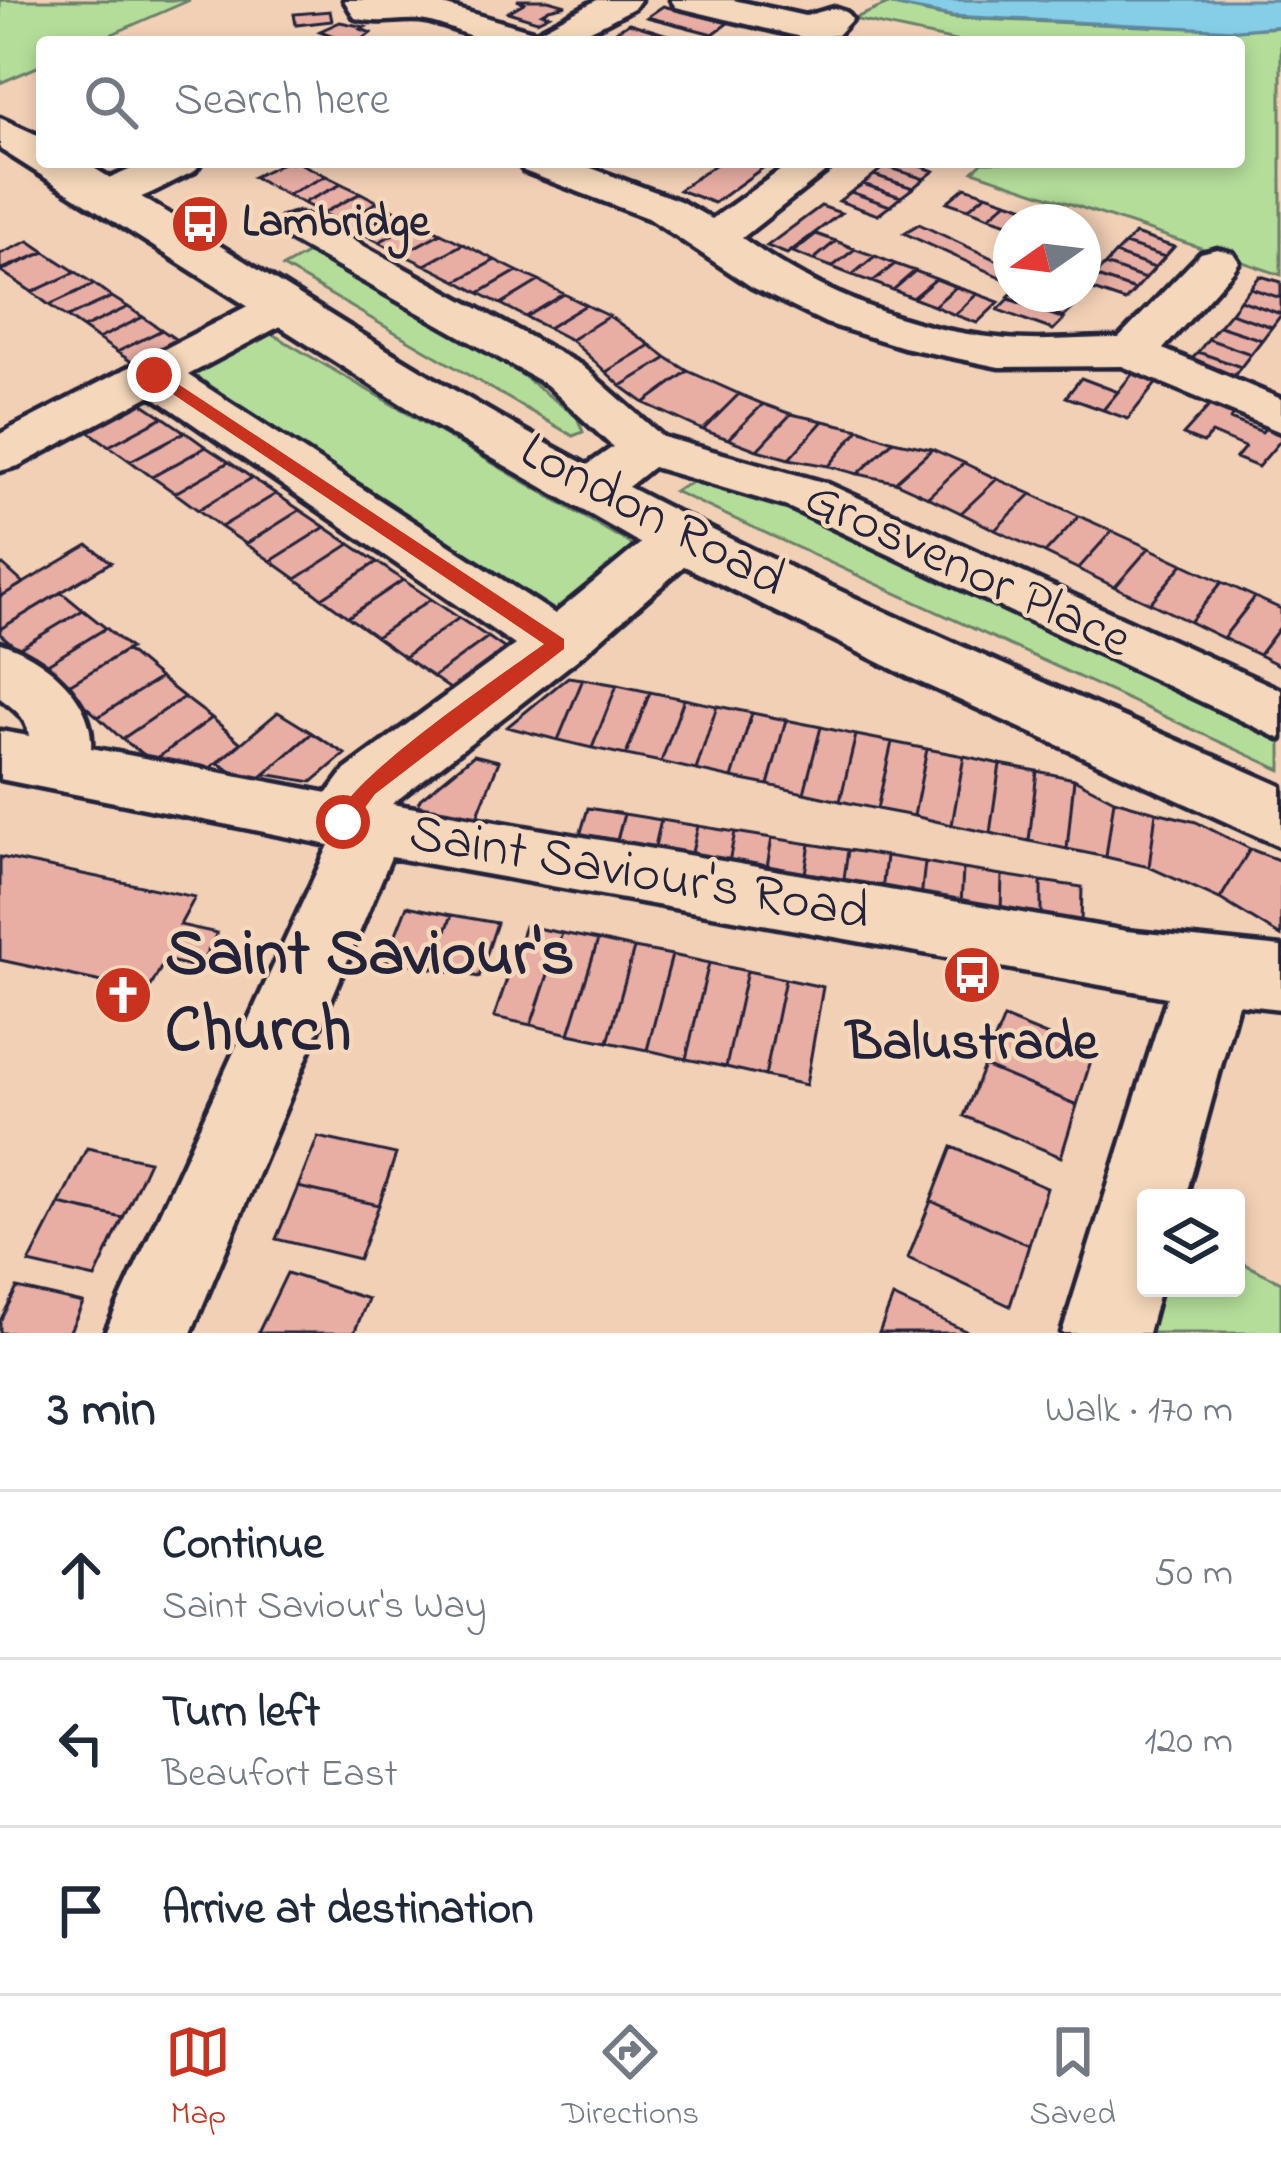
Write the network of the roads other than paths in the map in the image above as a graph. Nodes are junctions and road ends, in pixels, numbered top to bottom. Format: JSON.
{"nodes":[{"id":1,"x":361,"y":0,"type":"edge"},
{"id":2,"x":623,"y":0,"type":"edge"},
{"id":3,"x":688,"y":0,"type":"edge"},
{"id":4,"x":418,"y":4,"type":"edge"},
{"id":5,"x":835,"y":19,"type":"dead end"},
{"id":6,"x":557,"y":35,"type":"edge"},
{"id":7,"x":515,"y":36,"type":"edge"},
{"id":8,"x":0,"y":131,"type":"edge"},
{"id":9,"x":36,"y":152,"type":"edge"},
{"id":10,"x":62,"y":168,"type":"edge"},
{"id":11,"x":169,"y":168,"type":"edge"},
{"id":12,"x":554,"y":168,"type":"edge"},
{"id":13,"x":810,"y":168,"type":"edge"},
{"id":14,"x":108,"y":195,"type":"junction"},
{"id":15,"x":298,"y":227,"type":"dead end"},
{"id":16,"x":714,"y":238,"type":"junction"},
{"id":17,"x":1217,"y":262,"type":"dead end"},
{"id":18,"x":281,"y":307,"type":"junction"},
{"id":19,"x":1129,"y":352,"type":"junction"},
{"id":20,"x":154,"y":375,"type":"junction"},
{"id":21,"x":1281,"y":417,"type":"edge"},
{"id":22,"x":645,"y":448,"type":"junction"},
{"id":23,"x":0,"y":454,"type":"edge"},
{"id":24,"x":588,"y":490,"type":"junction"},
{"id":25,"x":682,"y":538,"type":"junction"},
{"id":26,"x":557,"y":644,"type":"junction"},
{"id":27,"x":0,"y":665,"type":"edge"},
{"id":28,"x":1281,"y":716,"type":"edge"},
{"id":29,"x":27,"y":759,"type":"edge"},
{"id":30,"x":1281,"y":818,"type":"edge"},
{"id":31,"x":357,"y":824,"type":"junction"},
{"id":32,"x":1246,"y":976,"type":"edge"},
{"id":33,"x":148,"y":1333,"type":"edge"},
{"id":34,"x":1105,"y":1333,"type":"edge"}],
"edges":[{"from":1,"to":4,"type":"street"},
{"from":2,"to":6,"type":"street"},
{"from":3,"to":5,"type":"street"},
{"from":4,"to":7,"type":"street"},
{"from":8,"to":9,"type":"highway"},
{"from":10,"to":14,"type":"highway","name":"London Road"},
{"from":11,"to":14,"type":"street"},
{"from":12,"to":16,"type":"street"},
{"from":13,"to":16,"type":"street"},
{"from":14,"to":18,"type":"highway","name":"London Road"},
{"from":15,"to":22,"type":"street","name":"Grosvenor Place"},
{"from":16,"to":19,"type":"street"},
{"from":17,"to":19,"type":"street"},
{"from":18,"to":20,"type":"street"},
{"from":18,"to":24,"type":"highway","name":"London Road"},
{"from":19,"to":21,"type":"street"},
{"from":20,"to":23,"type":"street"},
{"from":20,"to":26,"type":"street"},
{"from":22,"to":24,"type":"street"},
{"from":22,"to":28,"type":"street","name":"Grosvenor Place"},
{"from":24,"to":25,"type":"highway","name":"London Road"},
{"from":25,"to":26,"type":"street"},
{"from":25,"to":30,"type":"highway","name":"London Road"},
{"from":26,"to":31,"type":"street"},
{"from":27,"to":29,"type":"street"},
{"from":29,"to":31,"type":"street","name":"Saint Saviour's Road"},
{"from":31,"to":32,"type":"street","name":"Saint Saviour's Road"},
{"from":31,"to":33,"type":"street"},
{"from":32,"to":34,"type":"street"}]}
